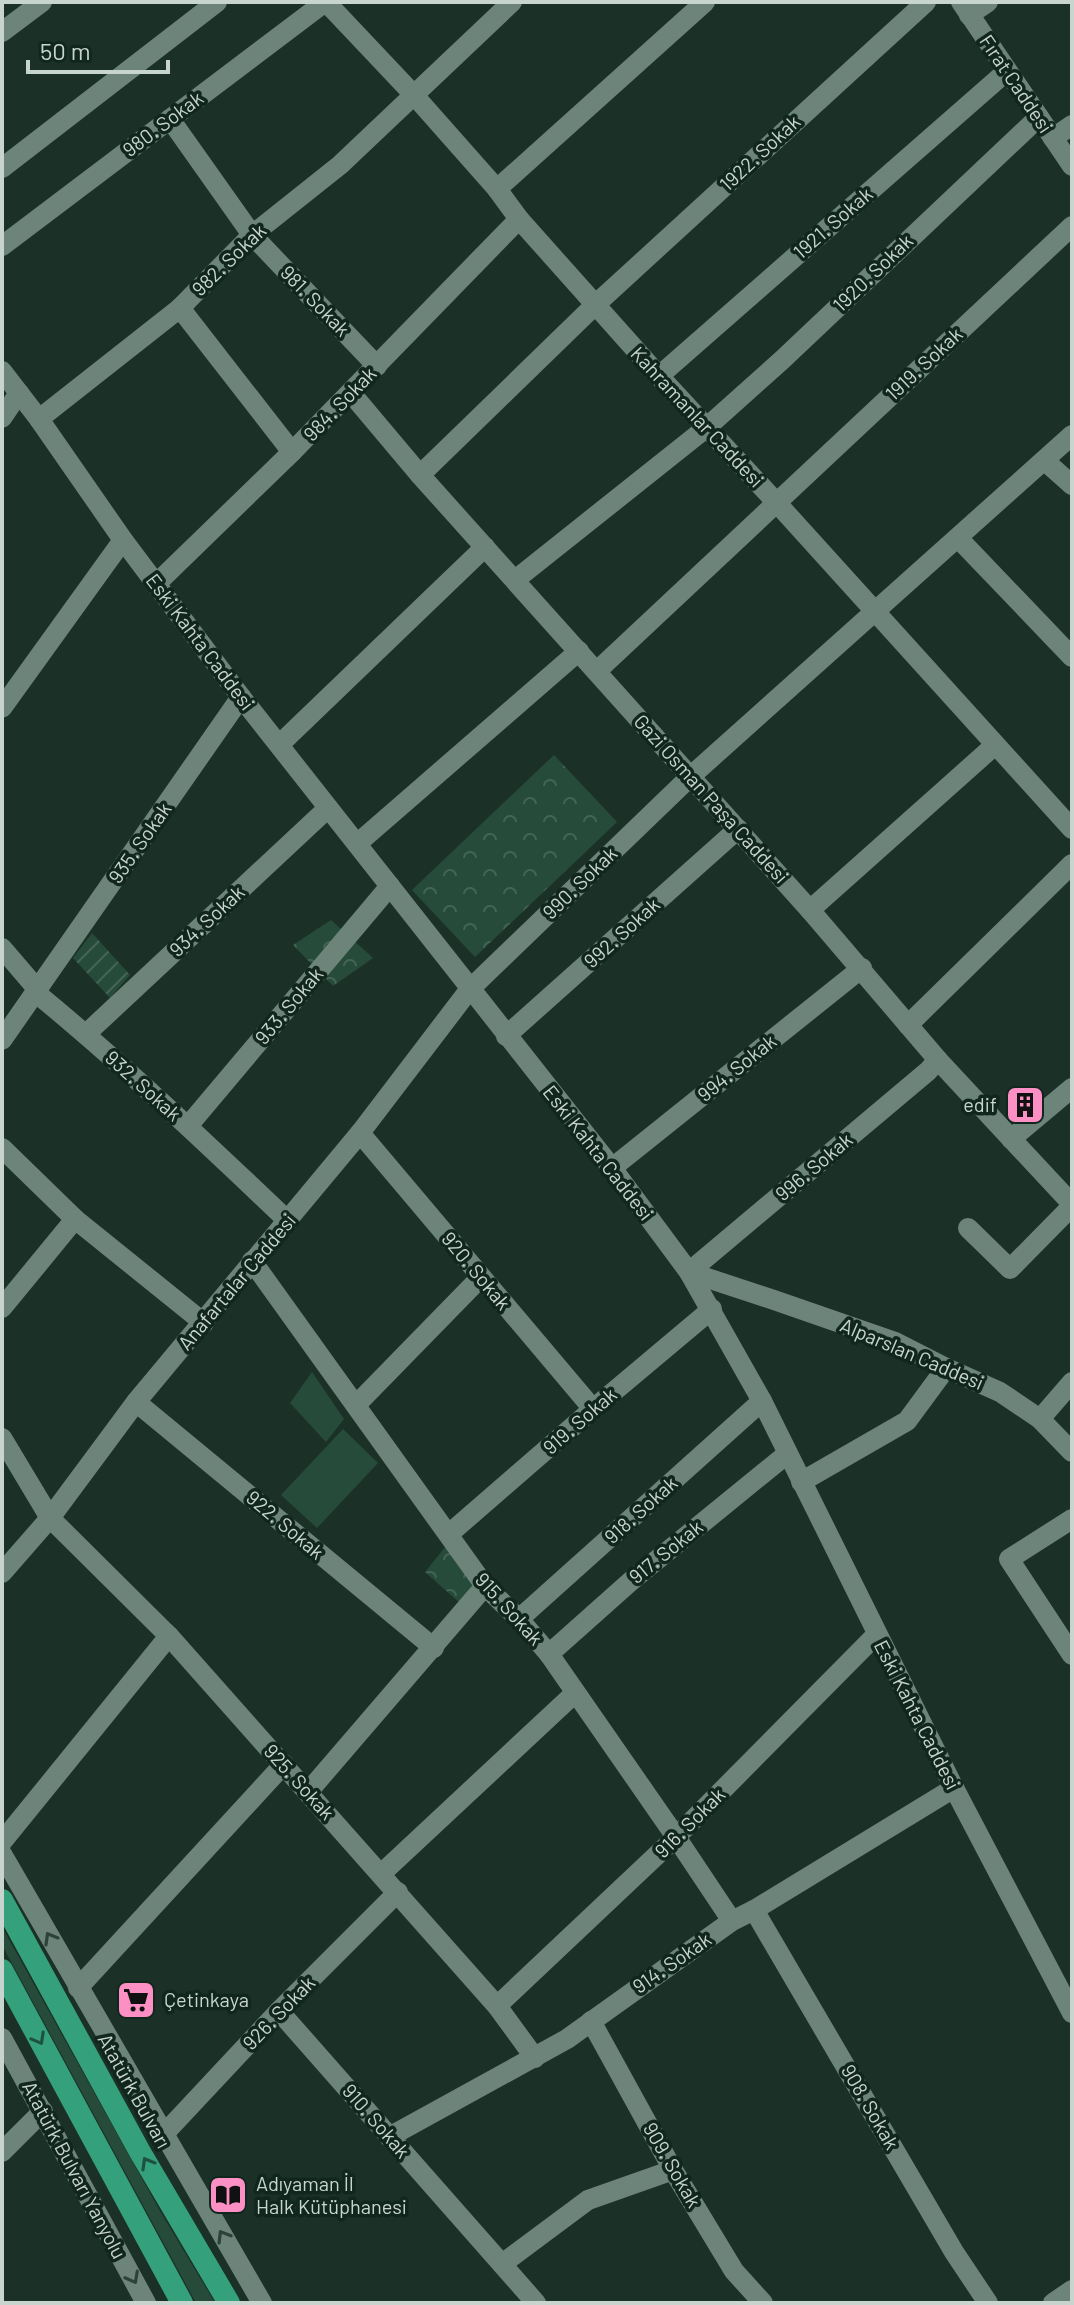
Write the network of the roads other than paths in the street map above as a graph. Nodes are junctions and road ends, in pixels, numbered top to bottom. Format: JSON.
{"nodes":[{"id":1,"x":42,"y":2,"type":"edge"},
{"id":2,"x":217,"y":2,"type":"edge"},
{"id":3,"x":325,"y":2,"type":"edge"},
{"id":4,"x":512,"y":2,"type":"edge"},
{"id":5,"x":705,"y":2,"type":"edge"},
{"id":6,"x":926,"y":2,"type":"edge"},
{"id":7,"x":988,"y":2,"type":"edge"},
{"id":8,"x":965,"y":8,"type":"edge"},
{"id":9,"x":2,"y":32,"type":"edge"},
{"id":10,"x":1007,"y":71,"type":"junction"},
{"id":11,"x":413,"y":94,"type":"junction"},
{"id":12,"x":1039,"y":117,"type":"junction"},
{"id":13,"x":170,"y":119,"type":"junction"},
{"id":14,"x":1072,"y":125,"type":"edge"},
{"id":15,"x":1053,"y":138,"type":"junction"},
{"id":16,"x":1072,"y":166,"type":"edge"},
{"id":17,"x":2,"y":168,"type":"edge"},
{"id":18,"x":497,"y":189,"type":"junction"},
{"id":19,"x":519,"y":219,"type":"junction"},
{"id":20,"x":1072,"y":226,"type":"edge"},
{"id":21,"x":252,"y":235,"type":"junction"},
{"id":22,"x":2,"y":246,"type":"edge"},
{"id":23,"x":595,"y":305,"type":"junction"},
{"id":24,"x":180,"y":308,"type":"junction"},
{"id":25,"x":377,"y":366,"type":"junction"},
{"id":26,"x":2,"y":371,"type":"edge"},
{"id":27,"x":659,"y":376,"type":"junction"},
{"id":28,"x":19,"y":393,"type":"junction"},
{"id":29,"x":351,"y":393,"type":"junction"},
{"id":30,"x":2,"y":418,"type":"edge"},
{"id":31,"x":39,"y":419,"type":"junction"},
{"id":32,"x":706,"y":428,"type":"junction"},
{"id":33,"x":1072,"y":435,"type":"edge"},
{"id":34,"x":292,"y":452,"type":"junction"},
{"id":35,"x":1045,"y":461,"type":"junction"},
{"id":36,"x":420,"y":475,"type":"junction"},
{"id":37,"x":1072,"y":485,"type":"edge"},
{"id":38,"x":776,"y":502,"type":"junction"},
{"id":39,"x":958,"y":538,"type":"junction"},
{"id":40,"x":123,"y":540,"type":"junction"},
{"id":41,"x":485,"y":547,"type":"junction"},
{"id":42,"x":515,"y":580,"type":"junction"},
{"id":43,"x":156,"y":584,"type":"junction"},
{"id":44,"x":875,"y":611,"type":"junction"},
{"id":45,"x":1069,"y":648,"type":"edge"},
{"id":46,"x":579,"y":651,"type":"junction"},
{"id":47,"x":597,"y":671,"type":"junction"},
{"id":48,"x":241,"y":697,"type":"junction"},
{"id":49,"x":2,"y":708,"type":"edge"},
{"id":50,"x":280,"y":744,"type":"junction"},
{"id":51,"x":995,"y":745,"type":"junction"},
{"id":52,"x":691,"y":776,"type":"junction"},
{"id":53,"x":328,"y":808,"type":"junction"},
{"id":54,"x":738,"y":829,"type":"junction"},
{"id":55,"x":1072,"y":829,"type":"edge"},
{"id":56,"x":358,"y":843,"type":"junction"},
{"id":57,"x":1072,"y":864,"type":"edge"},
{"id":58,"x":390,"y":886,"type":"junction"},
{"id":59,"x":810,"y":910,"type":"junction"},
{"id":60,"x":2,"y":948,"type":"edge"},
{"id":61,"x":862,"y":968,"type":"junction"},
{"id":62,"x":38,"y":990,"type":"junction"},
{"id":63,"x":469,"y":990,"type":"junction"},
{"id":64,"x":908,"y":1025,"type":"junction"},
{"id":65,"x":86,"y":1034,"type":"junction"},
{"id":66,"x":506,"y":1036,"type":"junction"},
{"id":67,"x":2,"y":1040,"type":"edge"},
{"id":68,"x":938,"y":1060,"type":"junction"},
{"id":69,"x":1072,"y":1088,"type":"edge"},
{"id":70,"x":188,"y":1126,"type":"junction"},
{"id":71,"x":360,"y":1133,"type":"junction"},
{"id":72,"x":1011,"y":1139,"type":"junction"},
{"id":73,"x":2,"y":1148,"type":"edge"},
{"id":74,"x":612,"y":1168,"type":"junction"},
{"id":75,"x":1072,"y":1205,"type":"edge"},
{"id":76,"x":75,"y":1219,"type":"junction"},
{"id":77,"x":288,"y":1221,"type":"junction"},
{"id":78,"x":968,"y":1228,"type":"dead end"},
{"id":79,"x":252,"y":1261,"type":"junction"},
{"id":80,"x":689,"y":1272,"type":"junction"},
{"id":81,"x":481,"y":1277,"type":"junction"},
{"id":82,"x":2,"y":1308,"type":"edge"},
{"id":83,"x":712,"y":1309,"type":"junction"},
{"id":84,"x":204,"y":1323,"type":"junction"},
{"id":85,"x":946,"y":1368,"type":"junction"},
{"id":86,"x":1072,"y":1382,"type":"edge"},
{"id":87,"x":762,"y":1401,"type":"junction"},
{"id":88,"x":136,"y":1402,"type":"junction"},
{"id":89,"x":356,"y":1405,"type":"junction"},
{"id":90,"x":593,"y":1409,"type":"junction"},
{"id":91,"x":1040,"y":1419,"type":"junction"},
{"id":92,"x":2,"y":1438,"type":"edge"},
{"id":93,"x":1072,"y":1452,"type":"edge"},
{"id":94,"x":787,"y":1454,"type":"junction"},
{"id":95,"x":801,"y":1482,"type":"junction"},
{"id":96,"x":50,"y":1518,"type":"junction"},
{"id":97,"x":1072,"y":1519,"type":"edge"},
{"id":98,"x":449,"y":1534,"type":"junction"},
{"id":99,"x":2,"y":1573,"type":"edge"},
{"id":100,"x":485,"y":1586,"type":"junction"},
{"id":101,"x":519,"y":1619,"type":"junction"},
{"id":102,"x":877,"y":1634,"type":"junction"},
{"id":103,"x":169,"y":1636,"type":"junction"},
{"id":104,"x":434,"y":1648,"type":"junction"},
{"id":105,"x":549,"y":1654,"type":"junction"},
{"id":106,"x":1072,"y":1655,"type":"edge"},
{"id":107,"x":575,"y":1693,"type":"junction"},
{"id":108,"x":284,"y":1764,"type":"junction"},
{"id":109,"x":954,"y":1788,"type":"junction"},
{"id":110,"x":308,"y":1792,"type":"junction"},
{"id":111,"x":676,"y":1837,"type":"junction"},
{"id":112,"x":2,"y":1842,"type":"edge"},
{"id":113,"x":2,"y":1854,"type":"edge"},
{"id":114,"x":381,"y":1874,"type":"junction"},
{"id":115,"x":398,"y":1892,"type":"junction"},
{"id":116,"x":2,"y":1900,"type":"edge"},
{"id":117,"x":754,"y":1910,"type":"junction"},
{"id":118,"x":732,"y":1921,"type":"junction"},
{"id":119,"x":2,"y":1970,"type":"edge"},
{"id":120,"x":78,"y":1988,"type":"junction"},
{"id":121,"x":497,"y":2006,"type":"junction"},
{"id":122,"x":279,"y":2011,"type":"junction"},
{"id":123,"x":1072,"y":2013,"type":"edge"},
{"id":124,"x":591,"y":2021,"type":"junction"},
{"id":125,"x":2,"y":2038,"type":"edge"},
{"id":126,"x":535,"y":2058,"type":"junction"},
{"id":127,"x":43,"y":2111,"type":"junction"},
{"id":128,"x":163,"y":2135,"type":"junction"},
{"id":129,"x":389,"y":2137,"type":"junction"},
{"id":130,"x":2,"y":2152,"type":"edge"},
{"id":131,"x":673,"y":2170,"type":"junction"},
{"id":132,"x":502,"y":2264,"type":"junction"},
{"id":133,"x":1072,"y":2290,"type":"edge"},
{"id":134,"x":526,"y":2299,"type":"edge"},
{"id":135,"x":146,"y":2303,"type":"edge"},
{"id":136,"x":182,"y":2303,"type":"edge"},
{"id":137,"x":229,"y":2303,"type":"edge"},
{"id":138,"x":262,"y":2303,"type":"edge"},
{"id":139,"x":763,"y":2303,"type":"edge"},
{"id":140,"x":988,"y":2303,"type":"edge"},
{"id":141,"x":1053,"y":2303,"type":"edge"}],
"edges":[{"from":1,"to":9,"type":"street"},
{"from":2,"to":17,"type":"street"},
{"from":3,"to":11,"type":"street","name":"Kahramanlar Caddesi"},
{"from":3,"to":13,"type":"street","name":"980. Sokak"},
{"from":4,"to":11,"type":"street","name":"982. Sokak"},
{"from":5,"to":18,"type":"street"},
{"from":6,"to":23,"type":"street","name":"1922. Sokak"},
{"from":7,"to":8,"type":"street"},
{"from":8,"to":10,"type":"street","name":"Fırat Caddesi"},
{"from":10,"to":12,"type":"street","name":"Fırat Caddesi"},
{"from":10,"to":27,"type":"street","name":"1921. Sokak"},
{"from":11,"to":18,"type":"street","name":"Kahramanlar Caddesi"},
{"from":11,"to":21,"type":"street","name":"982. Sokak"},
{"from":12,"to":15,"type":"street","name":"Fırat Caddesi"},
{"from":12,"to":32,"type":"street","name":"1920. Sokak"},
{"from":13,"to":21,"type":"street","name":"981. Sokak"},
{"from":13,"to":22,"type":"street","name":"980. Sokak"},
{"from":14,"to":15,"type":"street"},
{"from":15,"to":16,"type":"street","name":"Fırat Caddesi"},
{"from":18,"to":19,"type":"street","name":"Kahramanlar Caddesi"},
{"from":19,"to":23,"type":"street","name":"Kahramanlar Caddesi"},
{"from":19,"to":25,"type":"street","name":"984. Sokak"},
{"from":20,"to":38,"type":"street","name":"1919. Sokak"},
{"from":21,"to":24,"type":"street","name":"982. Sokak"},
{"from":21,"to":25,"type":"street","name":"981. Sokak"},
{"from":23,"to":27,"type":"street","name":"Kahramanlar Caddesi"},
{"from":23,"to":36,"type":"street","name":"1922. Sokak"},
{"from":24,"to":31,"type":"street","name":"982. Sokak"},
{"from":24,"to":34,"type":"street"},
{"from":25,"to":29,"type":"street","name":"984. Sokak"},
{"from":26,"to":28,"type":"street","name":"Eski Kahta Caddesi"},
{"from":27,"to":32,"type":"street","name":"Kahramanlar Caddesi"},
{"from":28,"to":30,"type":"street"},
{"from":28,"to":31,"type":"street","name":"Eski Kahta Caddesi"},
{"from":29,"to":34,"type":"street","name":"984. Sokak"},
{"from":29,"to":36,"type":"street","name":"Gazi Osman Paşa Caddesi"},
{"from":31,"to":40,"type":"street","name":"Eski Kahta Caddesi"},
{"from":32,"to":38,"type":"street","name":"Kahramanlar Caddesi"},
{"from":32,"to":42,"type":"street","name":"1920. Sokak"},
{"from":33,"to":35,"type":"street","name":"990. Sokak"},
{"from":34,"to":43,"type":"street","name":"984. Sokak"},
{"from":35,"to":37,"type":"street"},
{"from":35,"to":39,"type":"street","name":"990. Sokak"},
{"from":36,"to":41,"type":"street","name":"Gazi Osman Paşa Caddesi"},
{"from":38,"to":44,"type":"street","name":"Kahramanlar Caddesi"},
{"from":38,"to":47,"type":"street","name":"1919. Sokak"},
{"from":39,"to":44,"type":"street","name":"990. Sokak"},
{"from":39,"to":45,"type":"street"},
{"from":40,"to":43,"type":"street","name":"Eski Kahta Caddesi"},
{"from":40,"to":49,"type":"street"},
{"from":41,"to":42,"type":"street","name":"Gazi Osman Paşa Caddesi"},
{"from":41,"to":50,"type":"street"},
{"from":42,"to":46,"type":"street","name":"Gazi Osman Paşa Caddesi"},
{"from":43,"to":48,"type":"street","name":"Eski Kahta Caddesi"},
{"from":44,"to":51,"type":"street","name":"Kahramanlar Caddesi"},
{"from":44,"to":52,"type":"street","name":"990. Sokak"},
{"from":46,"to":47,"type":"street","name":"Gazi Osman Paşa Caddesi"},
{"from":46,"to":56,"type":"street"},
{"from":47,"to":52,"type":"street","name":"Gazi Osman Paşa Caddesi"},
{"from":48,"to":50,"type":"street","name":"Eski Kahta Caddesi"},
{"from":48,"to":62,"type":"street","name":"935. Sokak"},
{"from":50,"to":53,"type":"street","name":"Eski Kahta Caddesi"},
{"from":51,"to":55,"type":"street","name":"Kahramanlar Caddesi"},
{"from":51,"to":59,"type":"street"},
{"from":52,"to":54,"type":"street","name":"Gazi Osman Paşa Caddesi"},
{"from":52,"to":63,"type":"street","name":"990. Sokak"},
{"from":53,"to":56,"type":"street","name":"Eski Kahta Caddesi"},
{"from":53,"to":65,"type":"street","name":"934. Sokak"},
{"from":54,"to":59,"type":"street","name":"Gazi Osman Paşa Caddesi"},
{"from":54,"to":66,"type":"street","name":"992. Sokak"},
{"from":56,"to":58,"type":"street","name":"Eski Kahta Caddesi"},
{"from":57,"to":64,"type":"street"},
{"from":58,"to":63,"type":"street","name":"Eski Kahta Caddesi"},
{"from":58,"to":70,"type":"street","name":"933. Sokak"},
{"from":59,"to":61,"type":"street","name":"Gazi Osman Paşa Caddesi"},
{"from":60,"to":62,"type":"street","name":"932. Sokak"},
{"from":61,"to":64,"type":"street","name":"Gazi Osman Paşa Caddesi"},
{"from":61,"to":74,"type":"street","name":"994. Sokak"},
{"from":62,"to":65,"type":"street","name":"932. Sokak"},
{"from":62,"to":67,"type":"street","name":"935. Sokak"},
{"from":63,"to":66,"type":"street","name":"Eski Kahta Caddesi"},
{"from":63,"to":71,"type":"street","name":"Anafartalar Caddesi"},
{"from":64,"to":68,"type":"street","name":"Gazi Osman Paşa Caddesi"},
{"from":65,"to":70,"type":"street","name":"932. Sokak"},
{"from":66,"to":74,"type":"street","name":"Eski Kahta Caddesi"},
{"from":68,"to":72,"type":"street","name":"Gazi Osman Paşa Caddesi"},
{"from":68,"to":80,"type":"street","name":"996. Sokak"},
{"from":69,"to":72,"type":"street"},
{"from":70,"to":77,"type":"street","name":"932. Sokak"},
{"from":71,"to":77,"type":"street","name":"Anafartalar Caddesi"},
{"from":71,"to":81,"type":"street","name":"920. Sokak"},
{"from":72,"to":75,"type":"street","name":"Gazi Osman Paşa Caddesi"},
{"from":73,"to":76,"type":"street"},
{"from":74,"to":80,"type":"street","name":"Eski Kahta Caddesi"},
{"from":75,"to":78,"type":"street"},
{"from":76,"to":82,"type":"street"},
{"from":76,"to":84,"type":"street"},
{"from":77,"to":79,"type":"street","name":"Anafartalar Caddesi"},
{"from":79,"to":84,"type":"street","name":"Anafartalar Caddesi"},
{"from":79,"to":89,"type":"street","name":"915. Sokak"},
{"from":80,"to":83,"type":"street","name":"Eski Kahta Caddesi"},
{"from":80,"to":85,"type":"street","name":"Alparslan Caddesi"},
{"from":81,"to":89,"type":"street"},
{"from":81,"to":90,"type":"street","name":"920. Sokak"},
{"from":83,"to":87,"type":"street","name":"Eski Kahta Caddesi"},
{"from":83,"to":90,"type":"street","name":"919. Sokak"},
{"from":84,"to":88,"type":"street","name":"Anafartalar Caddesi"},
{"from":85,"to":91,"type":"street","name":"Alparslan Caddesi"},
{"from":85,"to":95,"type":"street"},
{"from":86,"to":91,"type":"street"},
{"from":87,"to":94,"type":"street","name":"Eski Kahta Caddesi"},
{"from":87,"to":101,"type":"street","name":"918. Sokak"},
{"from":88,"to":96,"type":"street","name":"Anafartalar Caddesi"},
{"from":88,"to":104,"type":"street","name":"922. Sokak"},
{"from":89,"to":98,"type":"street","name":"915. Sokak"},
{"from":90,"to":98,"type":"street","name":"919. Sokak"},
{"from":91,"to":93,"type":"street","name":"Alparslan Caddesi"},
{"from":92,"to":96,"type":"street","name":"925. Sokak"},
{"from":94,"to":95,"type":"street","name":"Eski Kahta Caddesi"},
{"from":94,"to":105,"type":"street","name":"917. Sokak"},
{"from":95,"to":102,"type":"street","name":"Eski Kahta Caddesi"},
{"from":96,"to":99,"type":"street","name":"Anafartalar Caddesi"},
{"from":96,"to":103,"type":"street","name":"925. Sokak"},
{"from":97,"to":106,"type":"street"},
{"from":98,"to":100,"type":"street","name":"915. Sokak"},
{"from":100,"to":101,"type":"street","name":"915. Sokak"},
{"from":100,"to":104,"type":"street"},
{"from":101,"to":105,"type":"street","name":"915. Sokak"},
{"from":102,"to":109,"type":"street","name":"Eski Kahta Caddesi"},
{"from":102,"to":111,"type":"street","name":"916. Sokak"},
{"from":103,"to":108,"type":"street","name":"925. Sokak"},
{"from":103,"to":112,"type":"street"},
{"from":104,"to":110,"type":"street"},
{"from":105,"to":107,"type":"street","name":"915. Sokak"},
{"from":107,"to":111,"type":"street","name":"915. Sokak"},
{"from":107,"to":114,"type":"street"},
{"from":108,"to":110,"type":"street","name":"925. Sokak"},
{"from":108,"to":120,"type":"street"},
{"from":109,"to":117,"type":"street","name":"914. Sokak"},
{"from":109,"to":123,"type":"street","name":"Eski Kahta Caddesi"},
{"from":110,"to":114,"type":"street","name":"925. Sokak"},
{"from":111,"to":118,"type":"street","name":"915. Sokak"},
{"from":111,"to":121,"type":"street","name":"916. Sokak"},
{"from":120,"to":113,"type":"street","one_way":true},
{"from":114,"to":115,"type":"street","name":"925. Sokak"},
{"from":115,"to":121,"type":"street","name":"925. Sokak"},
{"from":115,"to":122,"type":"street","name":"926. Sokak"},
{"from":137,"to":116,"type":"highway","name":"Atatürk Bulvarı","one_way":true},
{"from":117,"to":118,"type":"street","name":"914. Sokak"},
{"from":117,"to":140,"type":"street","name":"908. Sokak"},
{"from":118,"to":124,"type":"street","name":"914. Sokak"},
{"from":119,"to":136,"type":"highway","one_way":true},
{"from":120,"to":128,"type":"street"},
{"from":121,"to":126,"type":"street","name":"925. Sokak"},
{"from":122,"to":128,"type":"street","name":"926. Sokak"},
{"from":122,"to":129,"type":"street","name":"910. Sokak"},
{"from":124,"to":126,"type":"street","name":"914. Sokak"},
{"from":124,"to":131,"type":"street","name":"909. Sokak"},
{"from":125,"to":127,"type":"street","name":"Atatürk Bulvarı Yanyolu"},
{"from":126,"to":129,"type":"street","name":"914. Sokak"},
{"from":127,"to":130,"type":"street"},
{"from":127,"to":135,"type":"street","name":"Atatürk Bulvarı Yanyolu","one_way":true},
{"from":138,"to":128,"type":"street","one_way":true},
{"from":129,"to":132,"type":"street","name":"910. Sokak"},
{"from":131,"to":132,"type":"street"},
{"from":131,"to":139,"type":"street","name":"909. Sokak"},
{"from":132,"to":134,"type":"street","name":"910. Sokak"},
{"from":133,"to":141,"type":"street"}]}
